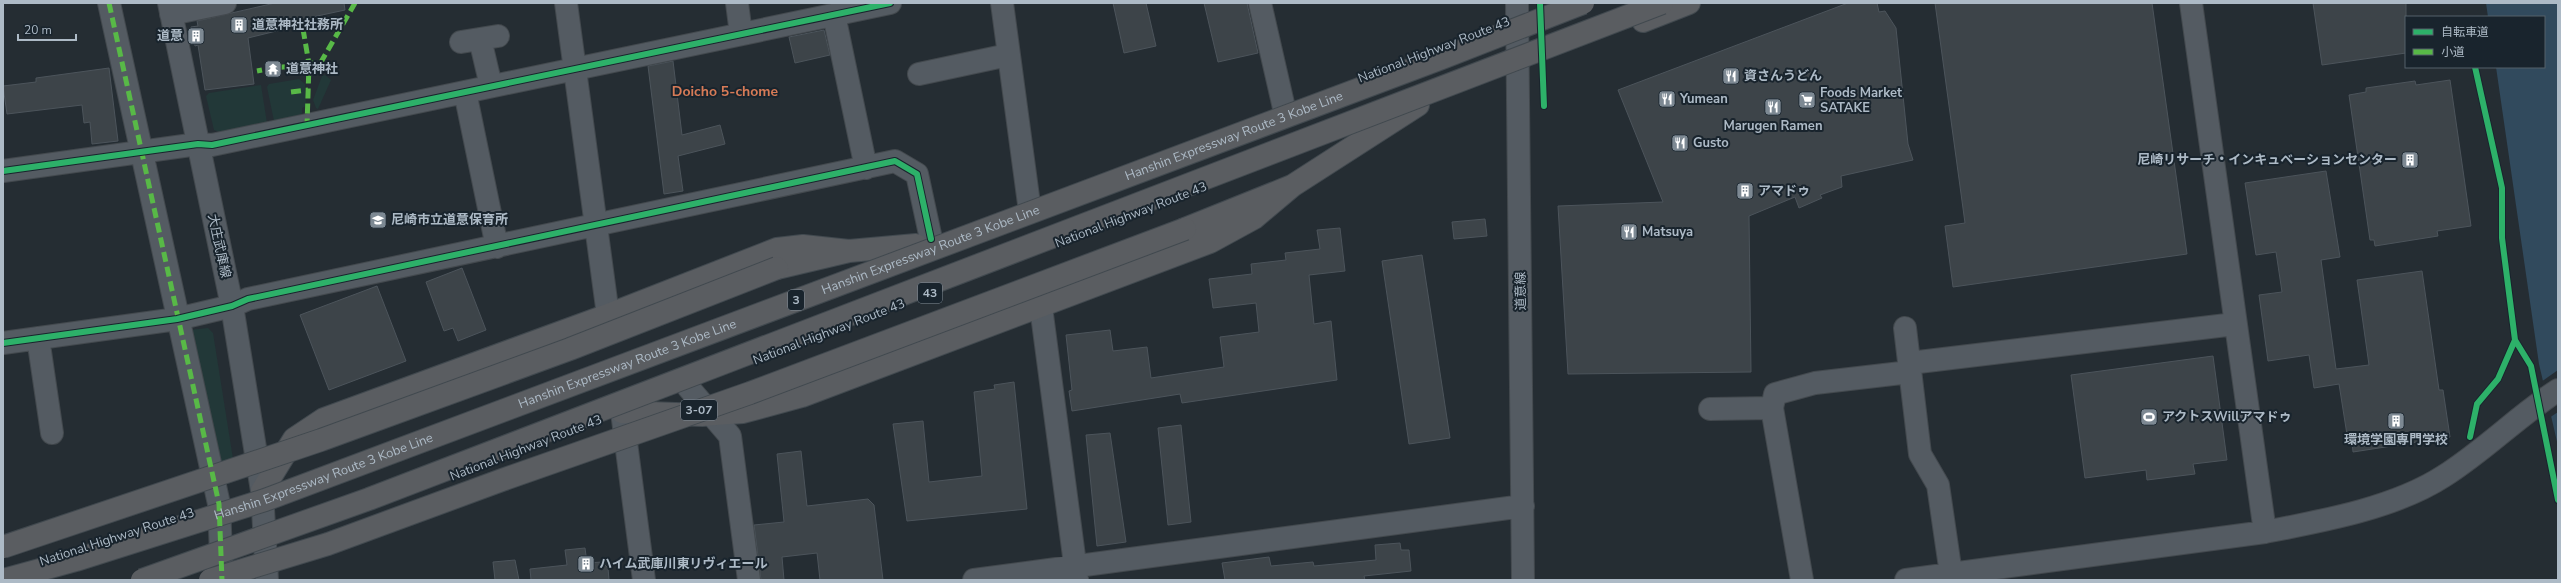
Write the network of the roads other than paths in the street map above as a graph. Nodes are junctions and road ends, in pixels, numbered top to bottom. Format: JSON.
{"nodes":[{"id":1,"x":109,"y":3,"type":"edge"},
{"id":2,"x":225,"y":3,"type":"edge"},
{"id":3,"x":566,"y":3,"type":"edge"},
{"id":4,"x":737,"y":3,"type":"edge"},
{"id":5,"x":890,"y":3,"type":"edge"},
{"id":6,"x":1002,"y":3,"type":"edge"},
{"id":7,"x":1260,"y":3,"type":"edge"},
{"id":8,"x":1557,"y":3,"type":"edge"},
{"id":9,"x":1583,"y":3,"type":"edge"},
{"id":10,"x":1662,"y":3,"type":"edge"},
{"id":11,"x":1688,"y":3,"type":"edge"},
{"id":12,"x":2191,"y":3,"type":"edge"},
{"id":13,"x":170,"y":8,"type":"edge"},
{"id":14,"x":1517,"y":11,"type":"edge"},
{"id":15,"x":834,"y":15,"type":"junction"},
{"id":16,"x":741,"y":34,"type":"junction"},
{"id":17,"x":480,"y":39,"type":"dead end"},
{"id":18,"x":1008,"y":55,"type":"junction"},
{"id":19,"x":1519,"y":68,"type":"junction"},
{"id":20,"x":574,"y":69,"type":"junction"},
{"id":21,"x":919,"y":74,"type":"dead end"},
{"id":22,"x":491,"y":86,"type":"junction"},
{"id":23,"x":465,"y":92,"type":"junction"},
{"id":24,"x":1418,"y":106,"type":"junction"},
{"id":25,"x":1284,"y":108,"type":"junction"},
{"id":26,"x":198,"y":144,"type":"junction"},
{"id":27,"x":141,"y":152,"type":"junction"},
{"id":28,"x":866,"y":168,"type":"junction"},
{"id":29,"x":3,"y":171,"type":"edge"},
{"id":30,"x":1292,"y":186,"type":"junction"},
{"id":31,"x":1029,"y":204,"type":"junction"},
{"id":32,"x":595,"y":226,"type":"junction"},
{"id":33,"x":924,"y":242,"type":"junction"},
{"id":34,"x":497,"y":247,"type":"junction"},
{"id":35,"x":849,"y":251,"type":"junction"},
{"id":36,"x":232,"y":306,"type":"junction"},
{"id":37,"x":1042,"y":307,"type":"junction"},
{"id":38,"x":608,"y":315,"type":"junction"},
{"id":39,"x":177,"y":319,"type":"junction"},
{"id":40,"x":2235,"y":324,"type":"junction"},
{"id":41,"x":1905,"y":328,"type":"dead end"},
{"id":42,"x":38,"y":338,"type":"junction"},
{"id":43,"x":3,"y":342,"type":"edge"},
{"id":44,"x":1910,"y":367,"type":"junction"},
{"id":45,"x":688,"y":387,"type":"junction"},
{"id":46,"x":2550,"y":395,"type":"edge"},
{"id":47,"x":1772,"y":408,"type":"junction"},
{"id":48,"x":1710,"y":409,"type":"dead end"},
{"id":49,"x":622,"y":412,"type":"junction"},
{"id":50,"x":711,"y":414,"type":"junction"},
{"id":51,"x":52,"y":433,"type":"dead end"},
{"id":52,"x":262,"y":491,"type":"junction"},
{"id":53,"x":219,"y":504,"type":"junction"},
{"id":54,"x":1523,"y":506,"type":"junction"},
{"id":55,"x":2265,"y":532,"type":"junction"},
{"id":56,"x":265,"y":546,"type":"junction"},
{"id":57,"x":3,"y":547,"type":"edge"},
{"id":58,"x":3,"y":571,"type":"edge"},
{"id":59,"x":222,"y":571,"type":"edge"},
{"id":60,"x":1077,"y":573,"type":"edge"},
{"id":61,"x":1951,"y":574,"type":"junction"},
{"id":62,"x":3,"y":580,"type":"edge"},
{"id":63,"x":142,"y":580,"type":"edge"},
{"id":64,"x":170,"y":580,"type":"edge"},
{"id":65,"x":210,"y":580,"type":"edge"},
{"id":66,"x":267,"y":580,"type":"edge"},
{"id":67,"x":644,"y":580,"type":"edge"},
{"id":68,"x":749,"y":580,"type":"edge"},
{"id":69,"x":974,"y":580,"type":"edge"},
{"id":70,"x":1523,"y":580,"type":"edge"},
{"id":71,"x":1802,"y":580,"type":"edge"},
{"id":72,"x":1906,"y":580,"type":"edge"}],
"edges":[{"from":1,"to":27,"type":"street"},
{"from":2,"to":13,"type":"street"},
{"from":3,"to":20,"type":"street"},
{"from":4,"to":16,"type":"street"},
{"from":5,"to":15,"type":"street"},
{"from":6,"to":18,"type":"street"},
{"from":7,"to":25,"type":"street"},
{"from":8,"to":14,"type":"highway","name":"National Highway Route 43"},
{"from":9,"to":62,"type":"highway","name":"Hanshin Expressway Route 3 Kobe Line","number":"3","bridge":true},
{"from":10,"to":63,"type":"highway","name":"Hanshin Expressway Route 3 Kobe Line","bridge":true},
{"from":11,"to":19,"type":"highway","name":"National Highway Route 43","number":"43"},
{"from":12,"to":40,"type":"street"},
{"from":13,"to":26,"type":"street","name":"大庄武庫線"},
{"from":14,"to":19,"type":"street","name":"道意線"},
{"from":14,"to":25,"type":"highway","name":"National Highway Route 43"},
{"from":15,"to":16,"type":"street"},
{"from":15,"to":28,"type":"street"},
{"from":16,"to":20,"type":"street"},
{"from":17,"to":22,"type":"street"},
{"from":18,"to":21,"type":"street"},
{"from":18,"to":31,"type":"street"},
{"from":19,"to":24,"type":"highway","name":"National Highway Route 43","number":"43"},
{"from":19,"to":54,"type":"street","name":"道意線"},
{"from":20,"to":22,"type":"street"},
{"from":20,"to":32,"type":"street"},
{"from":22,"to":23,"type":"street"},
{"from":23,"to":26,"type":"street"},
{"from":23,"to":34,"type":"street"},
{"from":24,"to":30,"type":"highway"},
{"from":24,"to":45,"type":"highway","name":"National Highway Route 43","number":"43"},
{"from":25,"to":31,"type":"highway","name":"National Highway Route 43"},
{"from":26,"to":27,"type":"street"},
{"from":26,"to":36,"type":"street","name":"大庄武庫線"},
{"from":27,"to":29,"type":"street"},
{"from":27,"to":39,"type":"street"},
{"from":28,"to":32,"type":"street"},
{"from":28,"to":33,"type":"street"},
{"from":30,"to":37,"type":"highway"},
{"from":30,"to":65,"type":"highway","number":"3-07","bridge":true},
{"from":31,"to":33,"type":"highway","name":"National Highway Route 43"},
{"from":32,"to":34,"type":"street"},
{"from":32,"to":38,"type":"street"},
{"from":33,"to":35,"type":"highway"},
{"from":33,"to":52,"type":"highway","name":"National Highway Route 43"},
{"from":34,"to":36,"type":"street"},
{"from":35,"to":38,"type":"highway"},
{"from":35,"to":57,"type":"highway","bridge":true},
{"from":36,"to":39,"type":"street"},
{"from":36,"to":52,"type":"street","name":"大庄武庫線"},
{"from":37,"to":50,"type":"highway"},
{"from":37,"to":60,"type":"street"},
{"from":38,"to":52,"type":"highway"},
{"from":39,"to":42,"type":"street"},
{"from":39,"to":53,"type":"street"},
{"from":40,"to":44,"type":"street"},
{"from":40,"to":55,"type":"street"},
{"from":41,"to":44,"type":"street"},
{"from":42,"to":43,"type":"street"},
{"from":42,"to":51,"type":"street"},
{"from":44,"to":47,"type":"street"},
{"from":44,"to":61,"type":"street"},
{"from":45,"to":49,"type":"highway","name":"National Highway Route 43","number":"43"},
{"from":45,"to":50,"type":"street"},
{"from":46,"to":55,"type":"street"},
{"from":47,"to":48,"type":"street"},
{"from":47,"to":71,"type":"street"},
{"from":49,"to":50,"type":"highway"},
{"from":49,"to":56,"type":"highway","name":"National Highway Route 43","number":"43"},
{"from":49,"to":67,"type":"street"},
{"from":50,"to":68,"type":"street"},
{"from":52,"to":53,"type":"highway","name":"National Highway Route 43"},
{"from":52,"to":56,"type":"street","name":"大庄武庫線"},
{"from":53,"to":58,"type":"highway","name":"National Highway Route 43"},
{"from":53,"to":59,"type":"street"},
{"from":54,"to":60,"type":"street"},
{"from":54,"to":70,"type":"street","name":"道意線"},
{"from":55,"to":61,"type":"street"},
{"from":56,"to":59,"type":"highway","name":"National Highway Route 43","number":"43"},
{"from":56,"to":66,"type":"street","name":"大庄武庫線"},
{"from":59,"to":64,"type":"highway","name":"National Highway Route 43","number":"43"},
{"from":60,"to":69,"type":"street"},
{"from":61,"to":72,"type":"street"}]}
